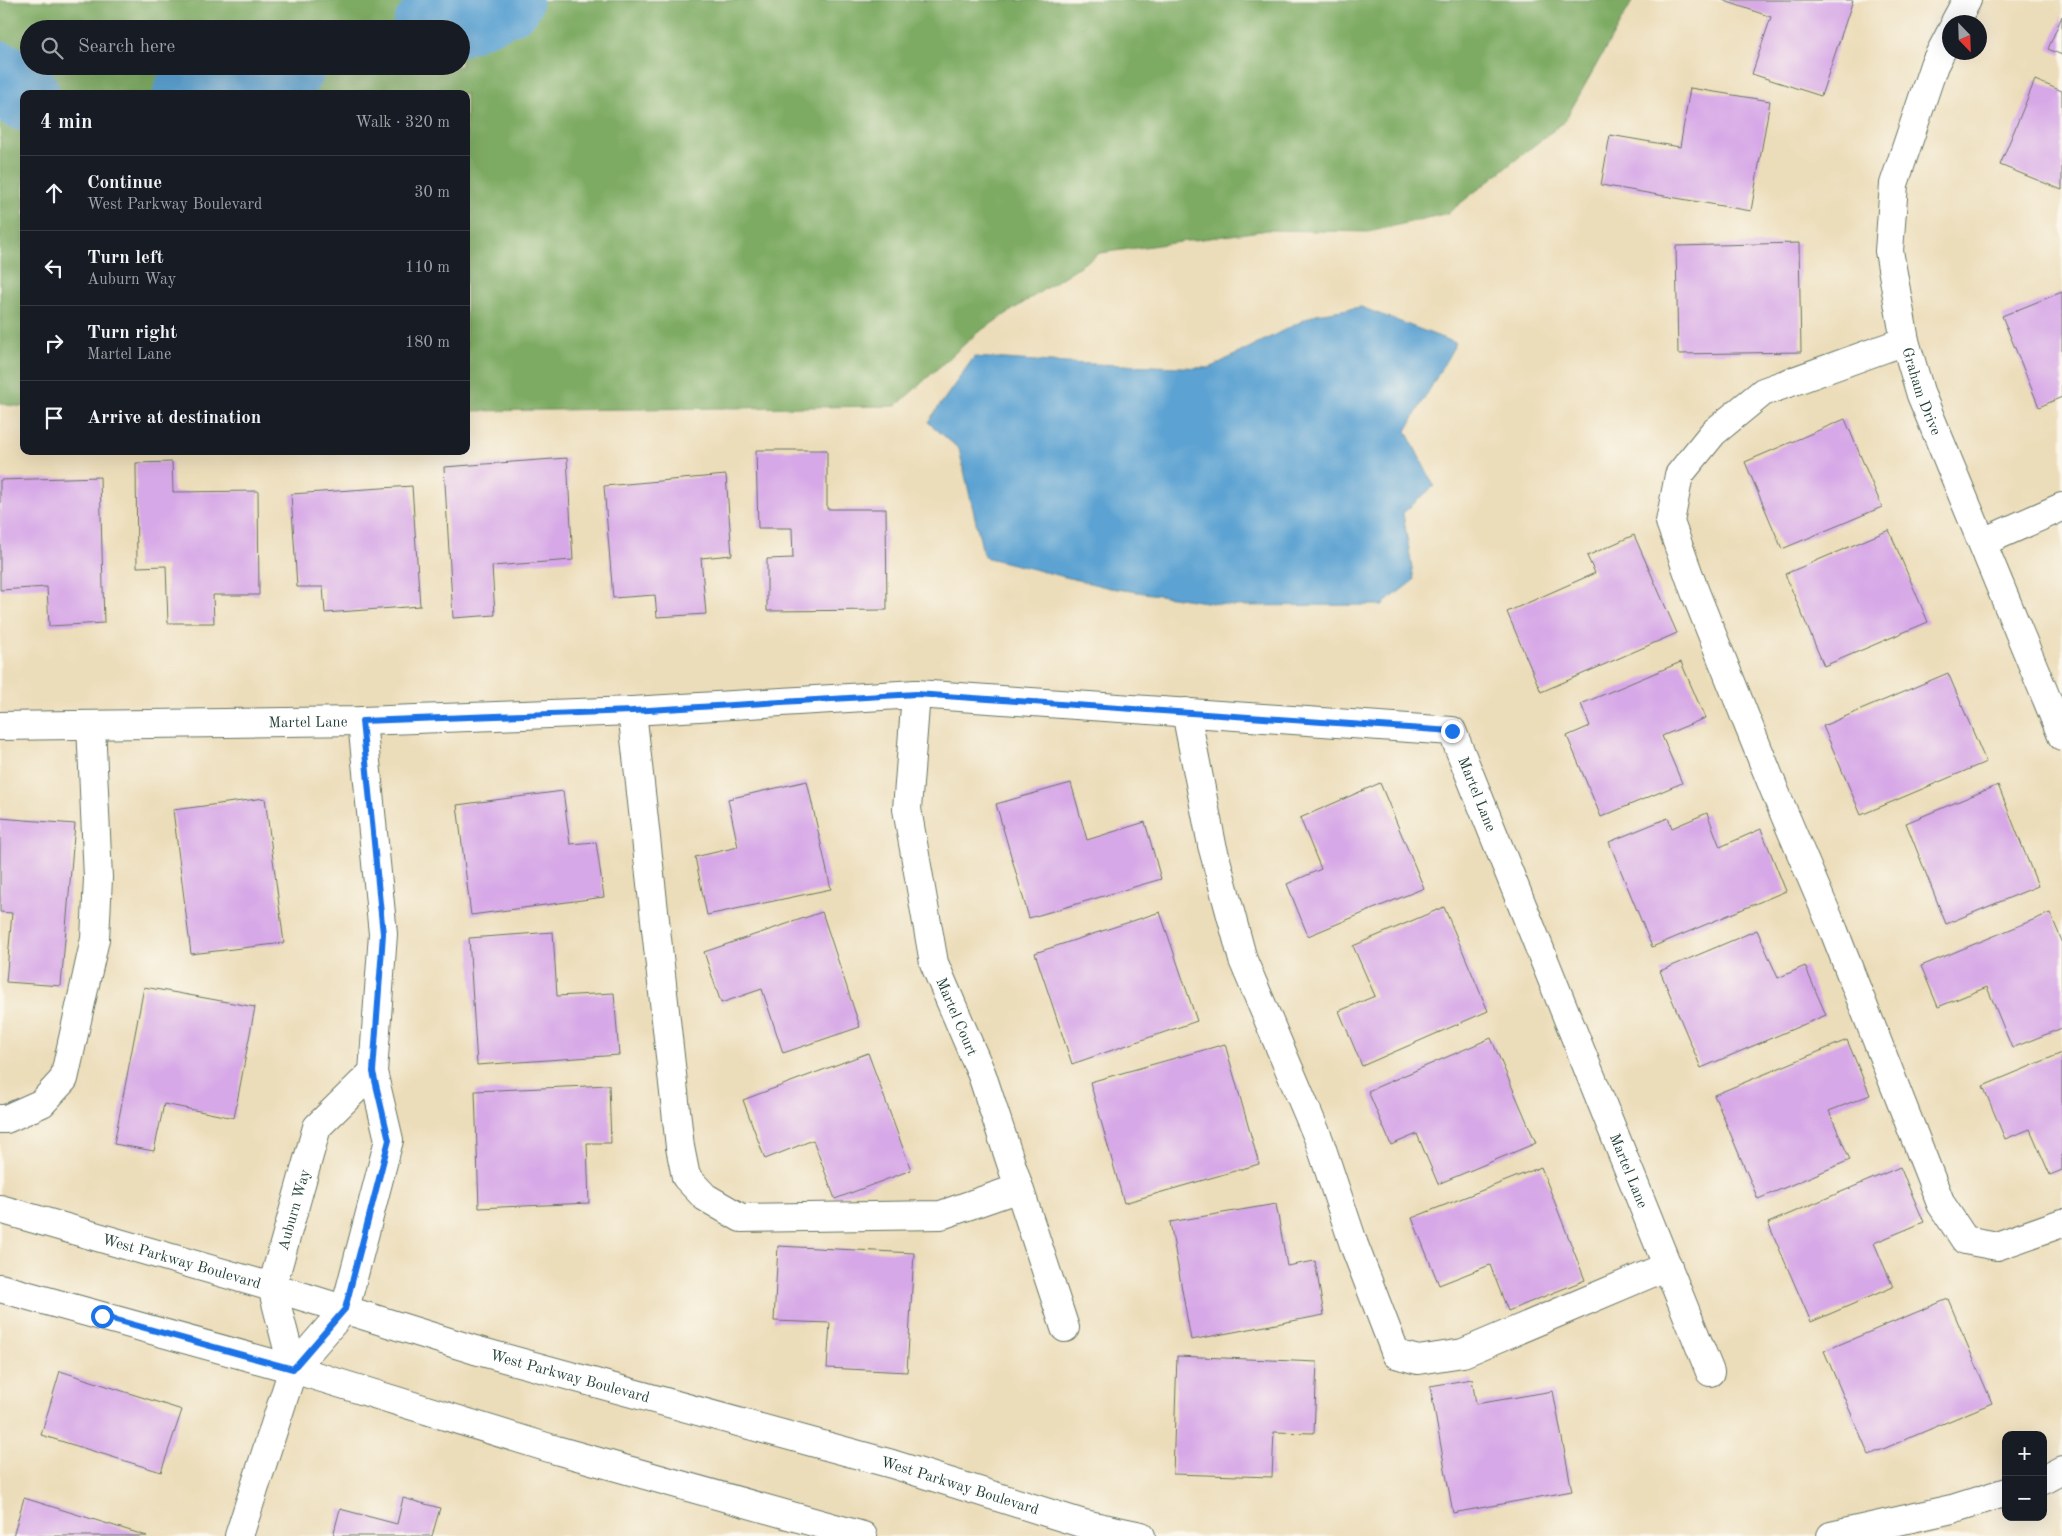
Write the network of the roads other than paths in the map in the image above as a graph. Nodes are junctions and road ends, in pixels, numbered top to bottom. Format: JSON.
{"nodes":[{"id":1,"x":1967,"y":0,"type":"edge"},
{"id":2,"x":1959,"y":15,"type":"edge"},
{"id":3,"x":1942,"y":50,"type":"edge"},
{"id":4,"x":1905,"y":341,"type":"junction"},
{"id":5,"x":2062,"y":507,"type":"edge"},
{"id":6,"x":1983,"y":542,"type":"junction"},
{"id":7,"x":916,"y":694,"type":"junction"},
{"id":8,"x":632,"y":711,"type":"junction"},
{"id":9,"x":1186,"y":712,"type":"junction"},
{"id":10,"x":362,"y":721,"type":"junction"},
{"id":11,"x":91,"y":725,"type":"junction"},
{"id":12,"x":0,"y":726,"type":"edge"},
{"id":13,"x":2062,"y":736,"type":"edge"},
{"id":14,"x":373,"y":1072,"type":"junction"},
{"id":15,"x":0,"y":1119,"type":"edge"},
{"id":16,"x":1019,"y":1188,"type":"junction"},
{"id":17,"x":0,"y":1209,"type":"edge"},
{"id":18,"x":2062,"y":1223,"type":"edge"},
{"id":19,"x":1668,"y":1266,"type":"junction"},
{"id":20,"x":272,"y":1287,"type":"junction"},
{"id":21,"x":0,"y":1288,"type":"edge"},
{"id":22,"x":345,"y":1309,"type":"junction"},
{"id":23,"x":1065,"y":1328,"type":"dead end"},
{"id":24,"x":293,"y":1369,"type":"junction"},
{"id":25,"x":1710,"y":1372,"type":"dead end"},
{"id":26,"x":2062,"y":1470,"type":"edge"},
{"id":27,"x":2047,"y":1478,"type":"edge"},
{"id":28,"x":2002,"y":1493,"type":"edge"},
{"id":29,"x":238,"y":1536,"type":"edge"},
{"id":30,"x":863,"y":1536,"type":"edge"},
{"id":31,"x":1141,"y":1536,"type":"edge"},
{"id":32,"x":1831,"y":1536,"type":"edge"}],
"edges":[{"from":1,"to":2,"type":"street"},
{"from":3,"to":4,"type":"street","name":"Graham Drive"},
{"from":4,"to":6,"type":"street","name":"Graham Drive"},
{"from":4,"to":18,"type":"street"},
{"from":5,"to":6,"type":"street"},
{"from":6,"to":13,"type":"street","name":"Graham Drive"},
{"from":7,"to":8,"type":"street","name":"Martel Lane"},
{"from":7,"to":9,"type":"street","name":"Martel Lane"},
{"from":7,"to":16,"type":"street","name":"Martel Court"},
{"from":8,"to":10,"type":"street","name":"Martel Lane"},
{"from":8,"to":16,"type":"street"},
{"from":9,"to":19,"type":"street","name":"Martel Lane"},
{"from":9,"to":19,"type":"street"},
{"from":10,"to":11,"type":"street","name":"Martel Lane"},
{"from":10,"to":14,"type":"street"},
{"from":11,"to":12,"type":"street","name":"Martel Lane"},
{"from":11,"to":15,"type":"street"},
{"from":14,"to":20,"type":"street","name":"Auburn Way"},
{"from":14,"to":22,"type":"street"},
{"from":16,"to":23,"type":"street","name":"Martel Court"},
{"from":17,"to":20,"type":"street","name":"West Parkway Boulevard"},
{"from":19,"to":25,"type":"street","name":"Martel Lane"},
{"from":20,"to":22,"type":"street","name":"West Parkway Boulevard"},
{"from":20,"to":24,"type":"street"},
{"from":21,"to":24,"type":"street"},
{"from":22,"to":24,"type":"street"},
{"from":22,"to":31,"type":"street","name":"West Parkway Boulevard"},
{"from":24,"to":29,"type":"street"},
{"from":24,"to":30,"type":"street"},
{"from":26,"to":27,"type":"street"},
{"from":28,"to":32,"type":"street"}]}
